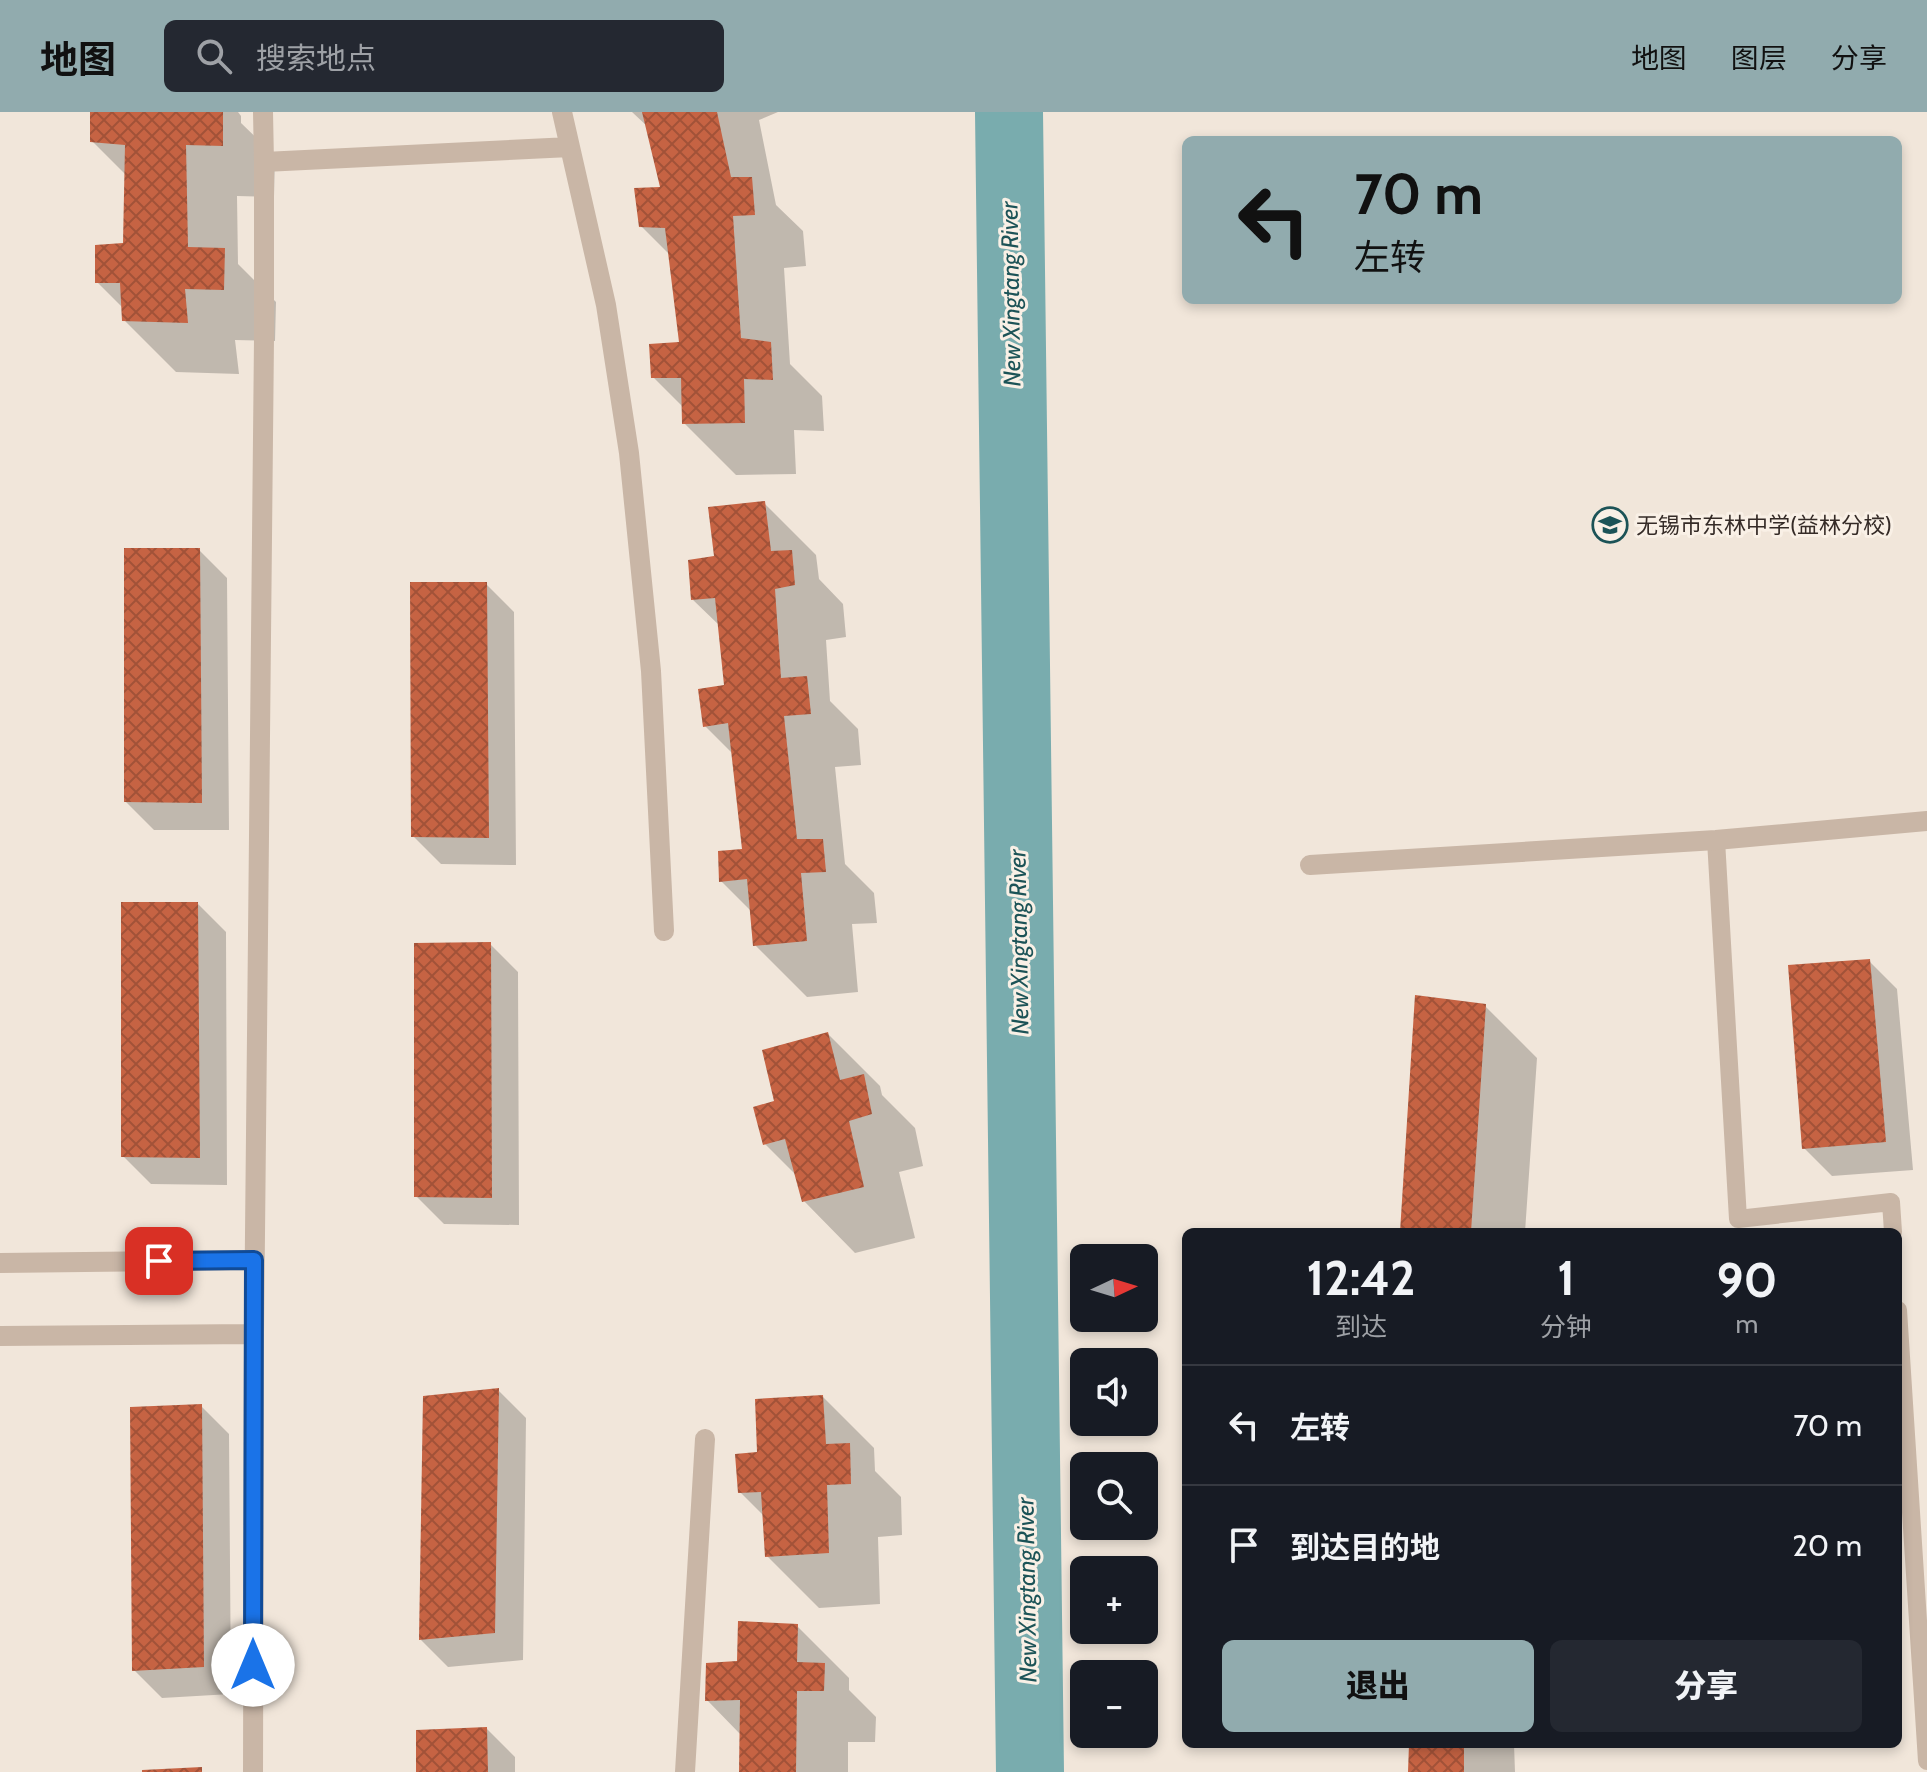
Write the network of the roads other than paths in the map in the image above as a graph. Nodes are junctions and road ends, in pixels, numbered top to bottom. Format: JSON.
{"nodes":[{"id":1,"x":263,"y":112,"type":"edge"},
{"id":2,"x":562,"y":112,"type":"edge"},
{"id":3,"x":570,"y":147,"type":"junction"},
{"id":4,"x":264,"y":162,"type":"junction"},
{"id":5,"x":1927,"y":821,"type":"edge"},
{"id":6,"x":1716,"y":840,"type":"junction"},
{"id":7,"x":1310,"y":865,"type":"dead end"},
{"id":8,"x":664,"y":931,"type":"dead end"},
{"id":9,"x":1893,"y":1228,"type":"edge"},
{"id":10,"x":254,"y":1260,"type":"junction"},
{"id":11,"x":0,"y":1263,"type":"edge"},
{"id":12,"x":254,"y":1334,"type":"junction"},
{"id":13,"x":0,"y":1336,"type":"edge"},
{"id":14,"x":1902,"y":1372,"type":"edge"},
{"id":15,"x":705,"y":1439,"type":"dead end"},
{"id":16,"x":1927,"y":1761,"type":"edge"},
{"id":17,"x":253,"y":1772,"type":"edge"},
{"id":18,"x":685,"y":1772,"type":"edge"}],
"edges":[{"from":1,"to":4,"type":"street"},
{"from":2,"to":3,"type":"street"},
{"from":3,"to":4,"type":"street"},
{"from":3,"to":8,"type":"street"},
{"from":4,"to":10,"type":"street"},
{"from":5,"to":6,"type":"street"},
{"from":6,"to":7,"type":"street"},
{"from":6,"to":9,"type":"lane"},
{"from":10,"to":11,"type":"street"},
{"from":10,"to":12,"type":"street"},
{"from":12,"to":13,"type":"street"},
{"from":12,"to":17,"type":"street"},
{"from":14,"to":16,"type":"lane"},
{"from":15,"to":18,"type":"street"}]}
